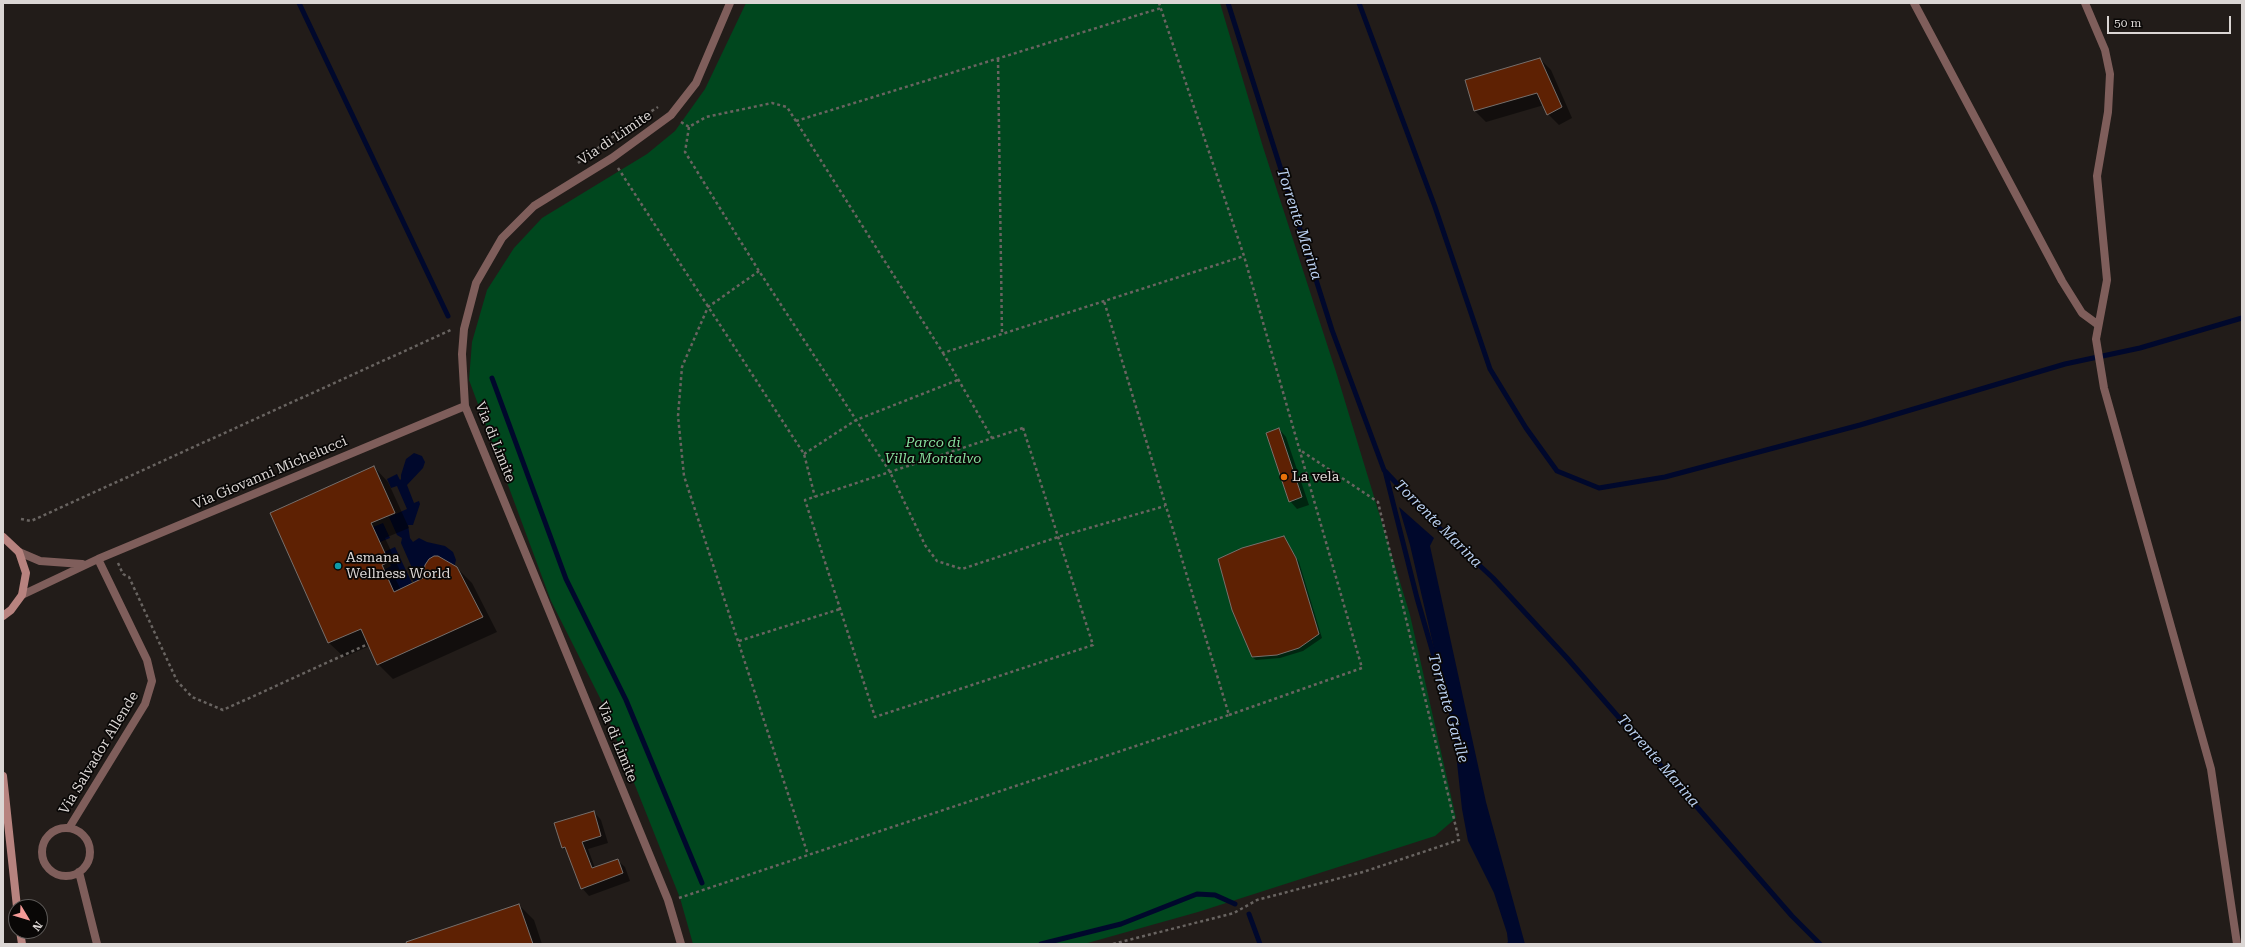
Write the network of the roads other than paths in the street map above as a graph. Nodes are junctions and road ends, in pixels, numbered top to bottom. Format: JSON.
{"nodes":[{"id":1,"x":730,"y":3,"type":"edge"},
{"id":2,"x":1914,"y":3,"type":"edge"},
{"id":3,"x":2085,"y":3,"type":"edge"},
{"id":4,"x":2097,"y":324,"type":"junction"},
{"id":5,"x":465,"y":406,"type":"junction"},
{"id":6,"x":3,"y":537,"type":"edge"},
{"id":7,"x":19,"y":552,"type":"junction"},
{"id":8,"x":98,"y":559,"type":"junction"},
{"id":9,"x":85,"y":564,"type":"junction"},
{"id":10,"x":22,"y":595,"type":"junction"},
{"id":11,"x":3,"y":617,"type":"edge"},
{"id":12,"x":3,"y":776,"type":"edge"},
{"id":13,"x":69,"y":828,"type":"junction"},
{"id":14,"x":79,"y":872,"type":"junction"},
{"id":15,"x":16,"y":899,"type":"edge"},
{"id":16,"x":97,"y":944,"type":"edge"},
{"id":17,"x":681,"y":944,"type":"edge"},
{"id":18,"x":2237,"y":944,"type":"edge"}],
"edges":[{"from":1,"to":5,"type":"street","name":"Via di Limite"},
{"from":2,"to":4,"type":"street"},
{"from":3,"to":4,"type":"street"},
{"from":4,"to":18,"type":"street"},
{"from":5,"to":8,"type":"street","name":"Via Giovanni Michelucci"},
{"from":5,"to":17,"type":"street","name":"Via di Limite"},
{"from":6,"to":7,"type":"main road"},
{"from":7,"to":9,"type":"street","name":"Via Giovanni Michelucci"},
{"from":7,"to":10,"type":"main road"},
{"from":8,"to":9,"type":"street","name":"Via Giovanni Michelucci"},
{"from":8,"to":13,"type":"street","name":"Via Salvador Allende"},
{"from":9,"to":10,"type":"street","name":"Via Giovanni Michelucci"},
{"from":10,"to":11,"type":"main road"},
{"from":12,"to":15,"type":"main road"},
{"from":13,"to":14,"type":"street","name":"Via Salvador Allende"},
{"from":13,"to":14,"type":"street","name":"Via Salvador Allende"},
{"from":14,"to":16,"type":"street"}]}
